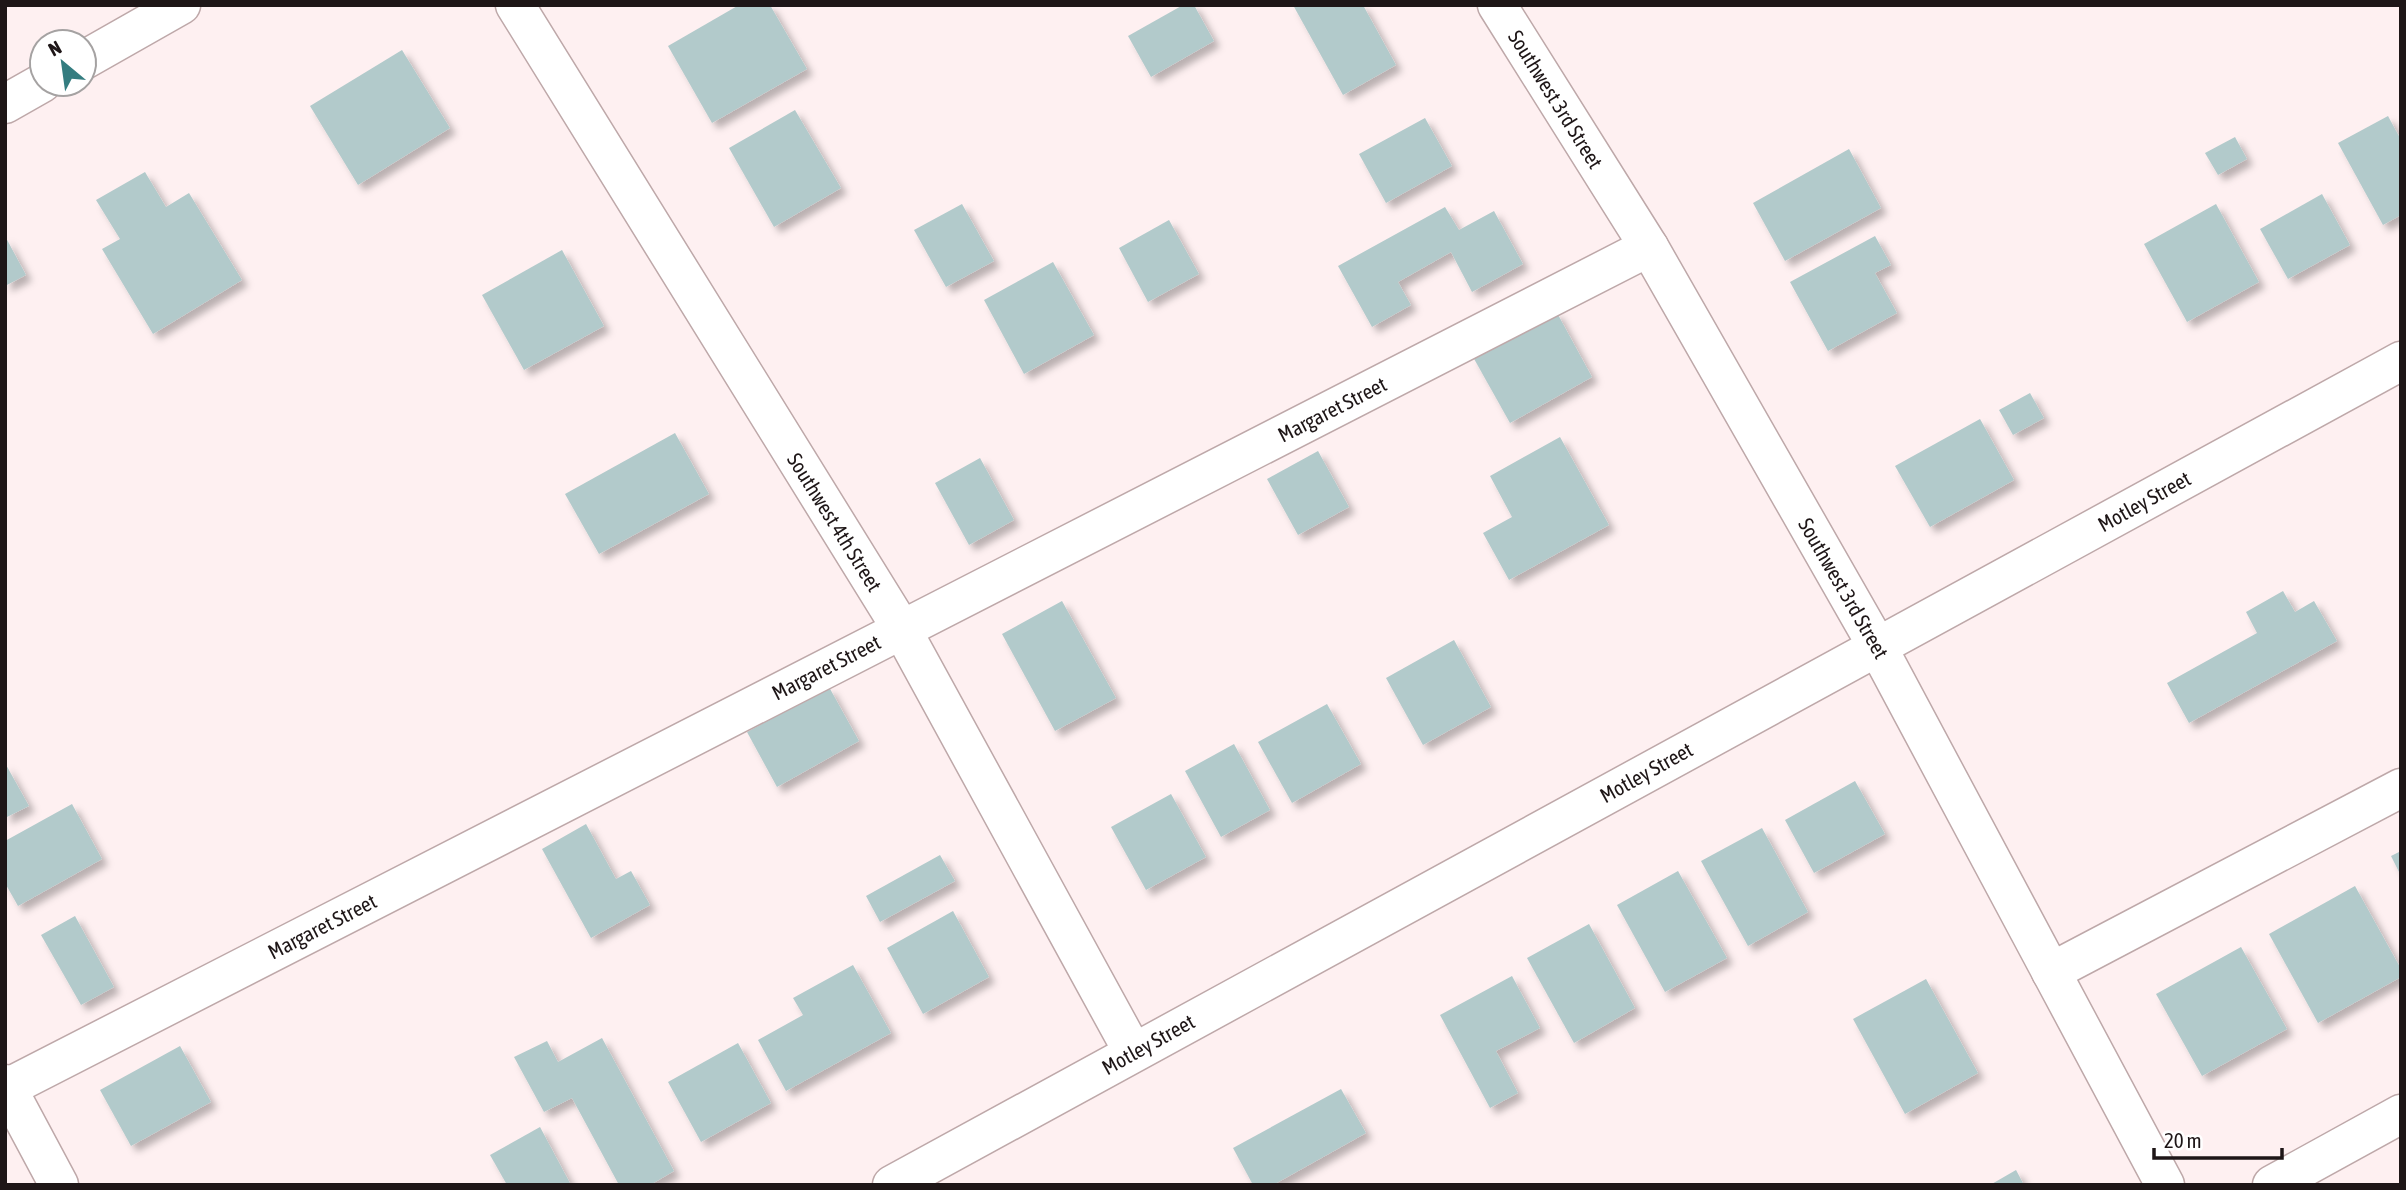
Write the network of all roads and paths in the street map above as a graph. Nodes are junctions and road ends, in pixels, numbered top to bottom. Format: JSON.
{"nodes":[{"id":1,"x":181,"y":5,"type":"edge"},
{"id":2,"x":515,"y":5,"type":"edge"},
{"id":3,"x":1497,"y":5,"type":"edge"},
{"id":4,"x":98,"y":52,"type":"edge"},
{"id":5,"x":28,"y":91,"type":"edge"},
{"id":6,"x":5,"y":104,"type":"edge"},
{"id":7,"x":1649,"y":247,"type":"junction"},
{"id":8,"x":2401,"y":361,"type":"edge"},
{"id":9,"x":901,"y":628,"type":"junction"},
{"id":10,"x":1878,"y":646,"type":"junction"},
{"id":11,"x":2401,"y":788,"type":"edge"},
{"id":12,"x":2051,"y":972,"type":"junction"},
{"id":13,"x":1133,"y":1052,"type":"junction"},
{"id":14,"x":6,"y":1087,"type":"edge"},
{"id":15,"x":2401,"y":1114,"type":"edge"},
{"id":16,"x":59,"y":1185,"type":"edge"},
{"id":17,"x":892,"y":1185,"type":"edge"},
{"id":18,"x":2165,"y":1185,"type":"edge"},
{"id":19,"x":2272,"y":1185,"type":"edge"}],
"edges":[{"from":1,"to":4,"type":"street"},
{"from":2,"to":9,"type":"street","name":"Southwest 4th Street"},
{"from":3,"to":7,"type":"street","name":"Southwest 3rd Street"},
{"from":5,"to":6,"type":"street"},
{"from":7,"to":9,"type":"street","name":"Margaret Street"},
{"from":7,"to":10,"type":"street","name":"Southwest 3rd Street"},
{"from":8,"to":10,"type":"street","name":"Motley Street"},
{"from":9,"to":13,"type":"street","name":"Southwest 4th Street"},
{"from":9,"to":14,"type":"street","name":"Margaret Street"},
{"from":10,"to":12,"type":"street","name":"Southwest 3rd Street"},
{"from":10,"to":13,"type":"street","name":"Motley Street"},
{"from":11,"to":12,"type":"street"},
{"from":12,"to":18,"type":"street","name":"Southwest 3rd Street"},
{"from":13,"to":17,"type":"street","name":"Motley Street"},
{"from":14,"to":16,"type":"street"},
{"from":15,"to":19,"type":"street"}]}
